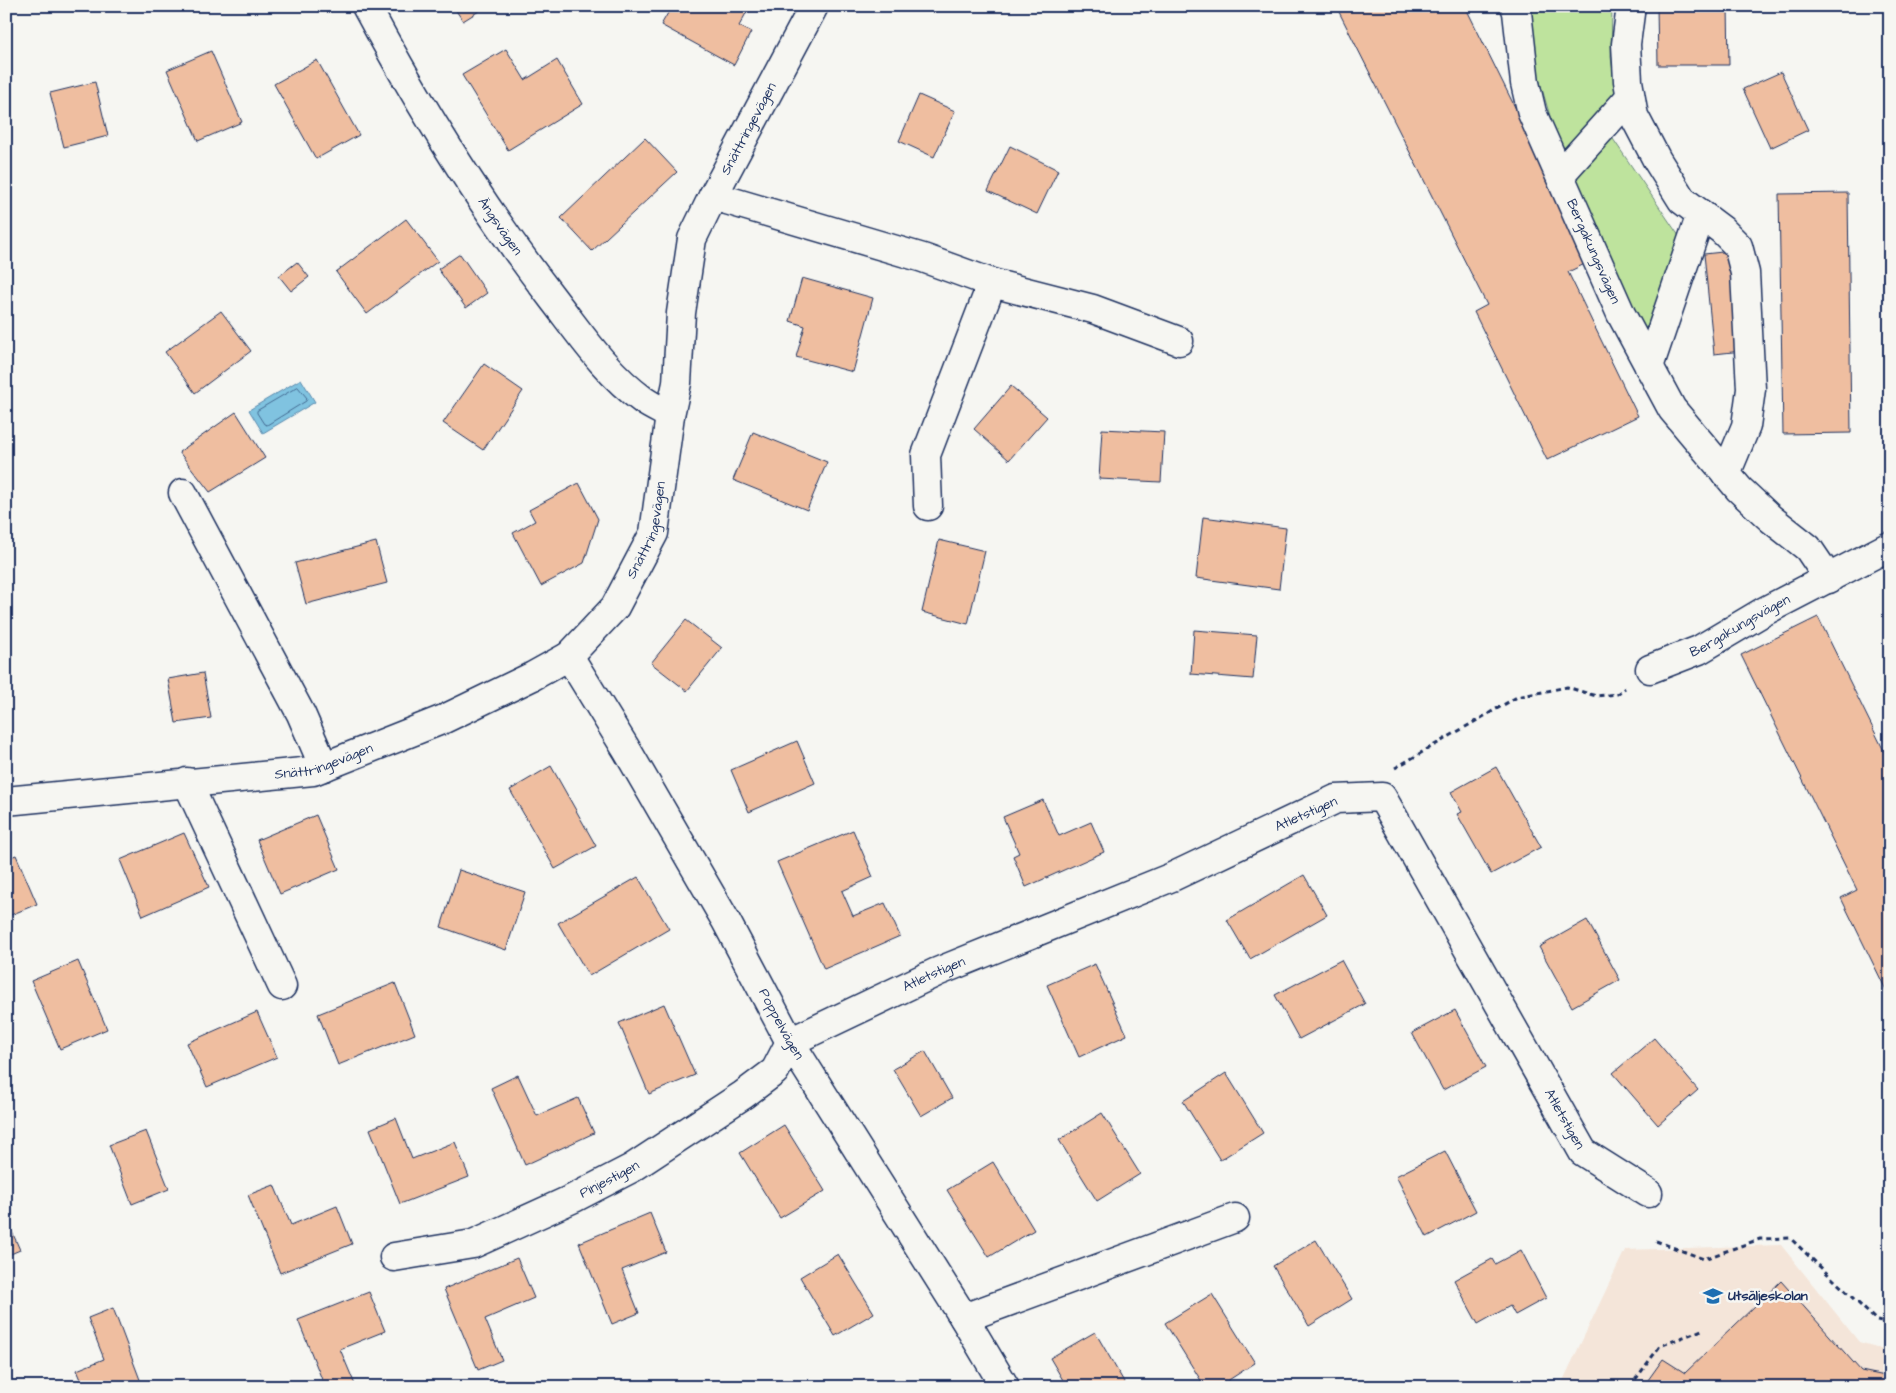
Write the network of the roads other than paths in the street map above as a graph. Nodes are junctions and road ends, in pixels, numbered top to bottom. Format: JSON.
{"nodes":[{"id":1,"x":366,"y":6,"type":"edge"},
{"id":2,"x":814,"y":6,"type":"edge"},
{"id":3,"x":1515,"y":6,"type":"edge"},
{"id":4,"x":1631,"y":6,"type":"edge"},
{"id":5,"x":1630,"y":97,"type":"junction"},
{"id":6,"x":1560,"y":175,"type":"junction"},
{"id":7,"x":713,"y":196,"type":"junction"},
{"id":8,"x":1701,"y":214,"type":"junction"},
{"id":9,"x":992,"y":283,"type":"junction"},
{"id":10,"x":1179,"y":341,"type":"dead end"},
{"id":11,"x":1649,"y":367,"type":"junction"},
{"id":12,"x":670,"y":415,"type":"junction"},
{"id":13,"x":1726,"y":474,"type":"junction"},
{"id":14,"x":183,"y":493,"type":"dead end"},
{"id":15,"x":928,"y":506,"type":"dead end"},
{"id":16,"x":1890,"y":546,"type":"edge"},
{"id":17,"x":1828,"y":579,"type":"junction"},
{"id":18,"x":569,"y":656,"type":"junction"},
{"id":19,"x":1650,"y":669,"type":"road end"},
{"id":20,"x":324,"y":767,"type":"junction"},
{"id":21,"x":187,"y":782,"type":"junction"},
{"id":22,"x":6,"y":801,"type":"edge"},
{"id":23,"x":282,"y":986,"type":"dead end"},
{"id":24,"x":790,"y":1042,"type":"junction"},
{"id":25,"x":1648,"y":1193,"type":"dead end"},
{"id":26,"x":1235,"y":1218,"type":"dead end"},
{"id":27,"x":394,"y":1257,"type":"dead end"},
{"id":28,"x":964,"y":1318,"type":"junction"},
{"id":29,"x":1005,"y":1387,"type":"edge"}],
"edges":[{"from":1,"to":12,"type":"street","name":"Ängsvägen"},
{"from":2,"to":7,"type":"street","name":"Snättringevägen"},
{"from":3,"to":6,"type":"street","name":"Bergakungsvägen"},
{"from":4,"to":5,"type":"street"},
{"from":5,"to":6,"type":"street"},
{"from":5,"to":8,"type":"street"},
{"from":6,"to":11,"type":"street","name":"Bergakungsvägen"},
{"from":7,"to":9,"type":"street"},
{"from":7,"to":12,"type":"street","name":"Snättringevägen"},
{"from":8,"to":11,"type":"street"},
{"from":8,"to":13,"type":"street"},
{"from":9,"to":10,"type":"street"},
{"from":9,"to":15,"type":"street"},
{"from":11,"to":13,"type":"street","name":"Bergakungsvägen"},
{"from":12,"to":18,"type":"street","name":"Snättringevägen"},
{"from":13,"to":17,"type":"street","name":"Bergakungsvägen"},
{"from":14,"to":20,"type":"street"},
{"from":16,"to":17,"type":"street","name":"Bergakungsvägen"},
{"from":17,"to":19,"type":"street","name":"Bergakungsvägen"},
{"from":18,"to":20,"type":"street","name":"Snättringevägen"},
{"from":18,"to":24,"type":"street","name":"Poppelvägen"},
{"from":20,"to":21,"type":"street","name":"Snättringevägen"},
{"from":21,"to":22,"type":"street","name":"Snättringevägen"},
{"from":21,"to":23,"type":"street"},
{"from":24,"to":25,"type":"street","name":"Atletstigen"},
{"from":24,"to":27,"type":"street","name":"Pinjestigen"},
{"from":24,"to":28,"type":"street","name":"Poppelvägen"},
{"from":26,"to":28,"type":"street"},
{"from":28,"to":29,"type":"street","name":"Poppelvägen"}]}
